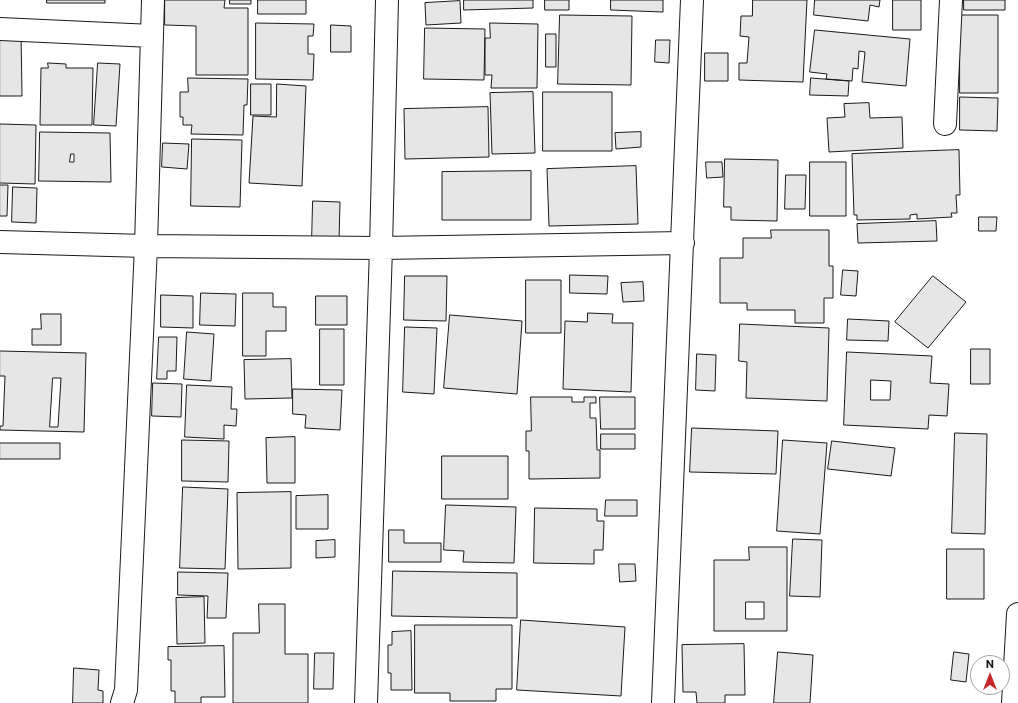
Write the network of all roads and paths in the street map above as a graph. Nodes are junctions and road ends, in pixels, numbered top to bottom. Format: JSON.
{"nodes":[{"id":1,"x":153,"y":0,"type":"edge"},
{"id":2,"x":387,"y":0,"type":"edge"},
{"id":3,"x":692,"y":0,"type":"edge"},
{"id":4,"x":951,"y":0,"type":"edge"},
{"id":5,"x":0,"y":29,"type":"edge"},
{"id":6,"x":152,"y":36,"type":"junction"},
{"id":7,"x":945,"y":124,"type":"dead end"},
{"id":8,"x":0,"y":242,"type":"edge"},
{"id":9,"x":683,"y":243,"type":"junction"},
{"id":10,"x":146,"y":246,"type":"junction"},
{"id":11,"x":381,"y":248,"type":"junction"},
{"id":12,"x":1018,"y":614,"type":"edge"},
{"id":13,"x":122,"y":703,"type":"edge"},
{"id":14,"x":366,"y":703,"type":"edge"},
{"id":15,"x":663,"y":703,"type":"edge"},
{"id":16,"x":1012,"y":703,"type":"edge"}],
"edges":[{"from":1,"to":6,"type":"street"},
{"from":2,"to":11,"type":"street"},
{"from":3,"to":9,"type":"street"},
{"from":4,"to":7,"type":"street"},
{"from":5,"to":6,"type":"street"},
{"from":6,"to":10,"type":"street"},
{"from":8,"to":10,"type":"street"},
{"from":9,"to":11,"type":"street"},
{"from":9,"to":15,"type":"street"},
{"from":10,"to":11,"type":"street"},
{"from":10,"to":13,"type":"street"},
{"from":11,"to":14,"type":"street"},
{"from":12,"to":16,"type":"street"}]}
